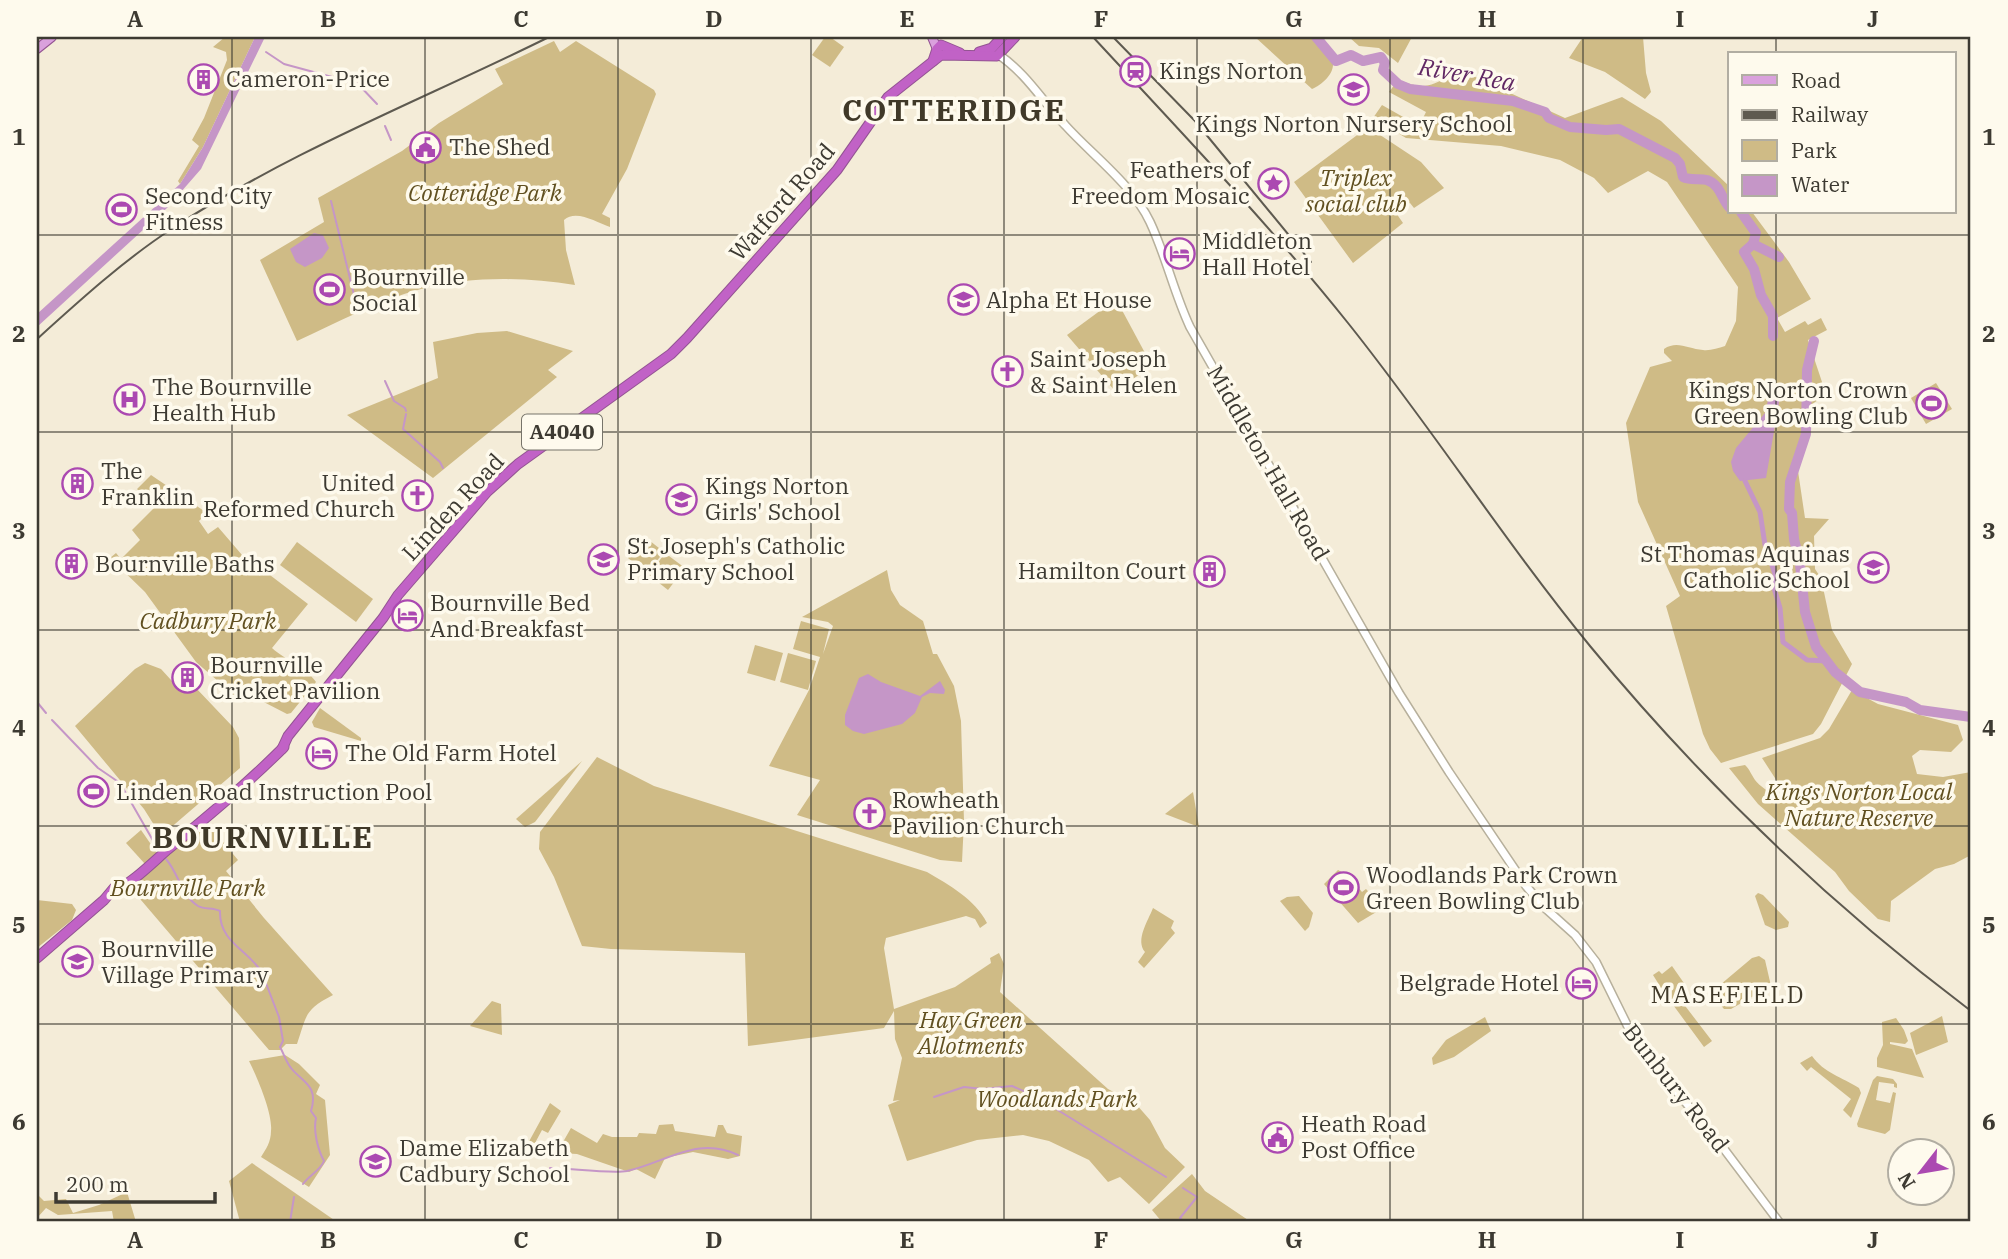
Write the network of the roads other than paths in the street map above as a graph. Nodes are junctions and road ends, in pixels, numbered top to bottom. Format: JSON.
{"nodes":[{"id":1,"x":52,"y":37,"type":"edge"},
{"id":2,"x":933,"y":37,"type":"edge"},
{"id":3,"x":1002,"y":37,"type":"edge"},
{"id":4,"x":1015,"y":37,"type":"edge"},
{"id":5,"x":37,"y":49,"type":"edge"},
{"id":6,"x":996,"y":51,"type":"junction"},
{"id":7,"x":940,"y":52,"type":"junction"},
{"id":8,"x":687,"y":338,"type":"joint"},
{"id":9,"x":1526,"y":887,"type":"joint"},
{"id":10,"x":37,"y":958,"type":"edge"},
{"id":11,"x":1779,"y":1222,"type":"edge"}],
"edges":[{"from":1,"to":5,"type":"main road"},
{"from":2,"to":7,"type":"main road"},
{"from":3,"to":6,"type":"highway"},
{"from":4,"to":6,"type":"highway"},
{"from":6,"to":7,"type":"highway"},
{"from":6,"to":9,"type":"main road","name":"Middleton Hall Road"},
{"from":7,"to":8,"type":"highway","name":"Watford Road","number":"A4040"},
{"from":8,"to":10,"type":"highway","name":"Linden Road","number":"A4040"},
{"from":9,"to":11,"type":"main road","name":"Bunbury Road"}]}
